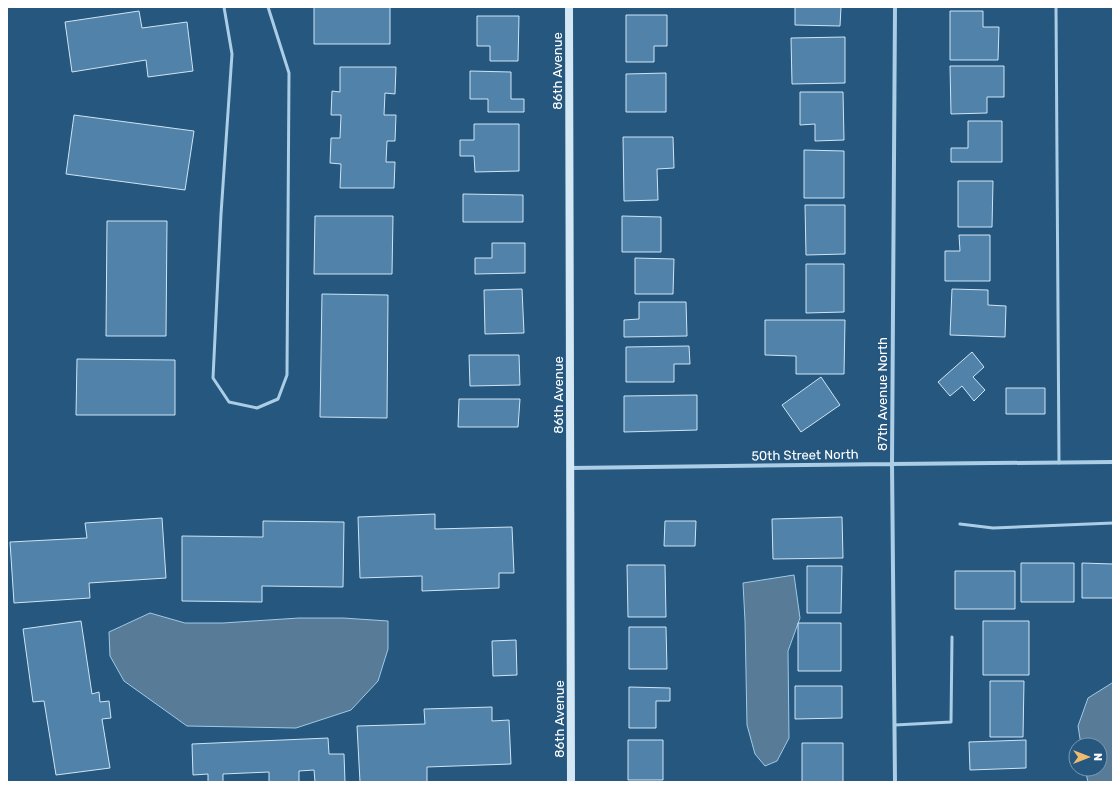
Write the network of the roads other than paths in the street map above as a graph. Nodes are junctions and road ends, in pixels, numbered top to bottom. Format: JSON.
{"nodes":[{"id":1,"x":224,"y":7,"type":"edge"},
{"id":2,"x":268,"y":7,"type":"edge"},
{"id":3,"x":569,"y":7,"type":"edge"},
{"id":4,"x":895,"y":7,"type":"edge"},
{"id":5,"x":1056,"y":7,"type":"edge"},
{"id":6,"x":1113,"y":462,"type":"edge"},
{"id":7,"x":1059,"y":463,"type":"junction"},
{"id":8,"x":892,"y":464,"type":"junction"},
{"id":9,"x":570,"y":468,"type":"junction"},
{"id":10,"x":1113,"y":523,"type":"edge"},
{"id":11,"x":960,"y":524,"type":"dead end"},
{"id":12,"x":952,"y":637,"type":"dead end"},
{"id":13,"x":895,"y":726,"type":"junction"},
{"id":14,"x":571,"y":782,"type":"edge"},
{"id":15,"x":895,"y":782,"type":"edge"}],
"edges":[{"from":1,"to":2,"type":"lane"},
{"from":3,"to":9,"type":"street","name":"86th Avenue"},
{"from":4,"to":8,"type":"street","name":"87th Avenue North"},
{"from":5,"to":7,"type":"lane"},
{"from":6,"to":7,"type":"street","name":"50th Street North"},
{"from":7,"to":8,"type":"street","name":"50th Street North"},
{"from":8,"to":9,"type":"street","name":"50th Street North"},
{"from":8,"to":13,"type":"street","name":"87th Avenue North"},
{"from":9,"to":14,"type":"street","name":"86th Avenue"},
{"from":10,"to":11,"type":"lane"},
{"from":12,"to":13,"type":"lane"},
{"from":13,"to":15,"type":"street","name":"87th Avenue North"}]}
